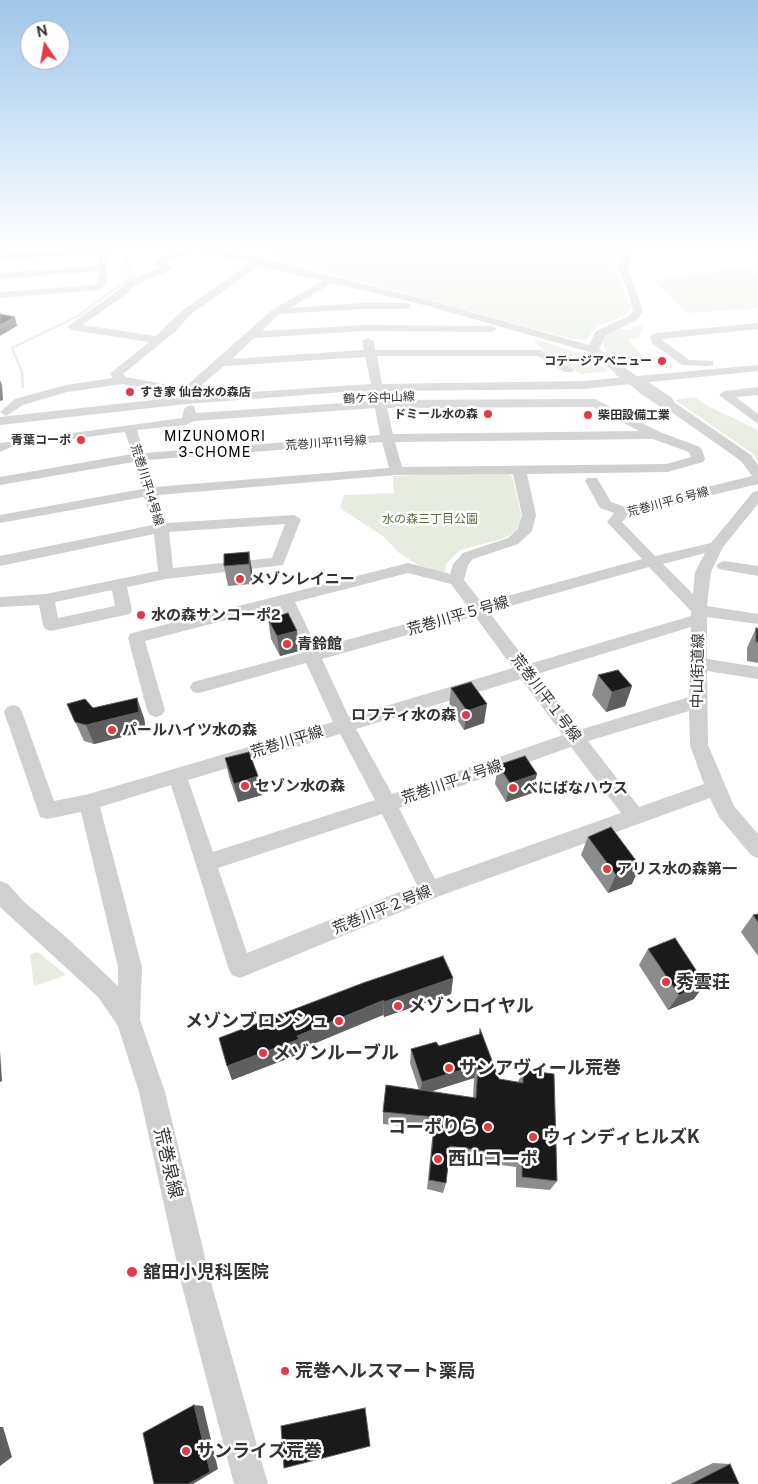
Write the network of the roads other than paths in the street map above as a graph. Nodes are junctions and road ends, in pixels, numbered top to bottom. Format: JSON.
{"nodes":[{"id":1,"x":86,"y":317,"type":"edge"},
{"id":2,"x":183,"y":317,"type":"edge"},
{"id":3,"x":270,"y":317,"type":"edge"},
{"id":4,"x":475,"y":317,"type":"edge"},
{"id":5,"x":634,"y":317,"type":"edge"},
{"id":6,"x":758,"y":326,"type":"edge"},
{"id":7,"x":364,"y":328,"type":"junction"},
{"id":8,"x":513,"y":329,"type":"junction"},
{"id":9,"x":251,"y":335,"type":"junction"},
{"id":10,"x":158,"y":340,"type":"junction"},
{"id":11,"x":593,"y":350,"type":"junction"},
{"id":12,"x":371,"y":353,"type":"junction"},
{"id":13,"x":758,"y":358,"type":"edge"},
{"id":14,"x":222,"y":363,"type":"junction"},
{"id":15,"x":758,"y":368,"type":"edge"},
{"id":16,"x":568,"y":370,"type":"dead end"},
{"id":17,"x":620,"y":371,"type":"joint"},
{"id":18,"x":758,"y":379,"type":"edge"},
{"id":19,"x":122,"y":380,"type":"junction"},
{"id":20,"x":758,"y":391,"type":"edge"},
{"id":21,"x":380,"y":395,"type":"junction"},
{"id":22,"x":188,"y":405,"type":"junction"},
{"id":23,"x":3,"y":416,"type":"edge"},
{"id":24,"x":758,"y":420,"type":"edge"},
{"id":25,"x":130,"y":427,"type":"junction"},
{"id":26,"x":0,"y":431,"type":"edge"},
{"id":27,"x":654,"y":435,"type":"junction"},
{"id":28,"x":387,"y":438,"type":"junction"},
{"id":29,"x":0,"y":448,"type":"edge"},
{"id":30,"x":138,"y":457,"type":"junction"},
{"id":31,"x":519,"y":468,"type":"junction"},
{"id":32,"x":398,"y":471,"type":"junction"},
{"id":33,"x":758,"y":475,"type":"edge"},
{"id":34,"x":758,"y":480,"type":"edge"},
{"id":35,"x":0,"y":481,"type":"edge"},
{"id":36,"x":592,"y":481,"type":"dead end"},
{"id":37,"x":149,"y":492,"type":"junction"},
{"id":38,"x":758,"y":495,"type":"edge"},
{"id":39,"x":624,"y":512,"type":"junction"},
{"id":40,"x":0,"y":519,"type":"edge"},
{"id":41,"x":161,"y":528,"type":"junction"},
{"id":42,"x":716,"y":546,"type":"junction"},
{"id":43,"x":0,"y":561,"type":"edge"},
{"id":44,"x":650,"y":562,"type":"junction"},
{"id":45,"x":724,"y":566,"type":"dead end"},
{"id":46,"x":758,"y":570,"type":"edge"},
{"id":47,"x":166,"y":574,"type":"junction"},
{"id":48,"x":456,"y":580,"type":"junction"},
{"id":49,"x":119,"y":584,"type":"junction"},
{"id":50,"x":46,"y":599,"type":"junction"},
{"id":51,"x":286,"y":601,"type":"junction"},
{"id":52,"x":0,"y":602,"type":"edge"},
{"id":53,"x":480,"y":610,"type":"junction"},
{"id":54,"x":699,"y":615,"type":"junction"},
{"id":55,"x":758,"y":619,"type":"edge"},
{"id":56,"x":313,"y":657,"type":"junction"},
{"id":57,"x":698,"y":664,"type":"junction"},
{"id":58,"x":526,"y":671,"type":"junction"},
{"id":59,"x":758,"y":673,"type":"edge"},
{"id":60,"x":199,"y":687,"type":"dead end"},
{"id":61,"x":698,"y":701,"type":"junction"},
{"id":62,"x":156,"y":710,"type":"dead end"},
{"id":63,"x":13,"y":712,"type":"dead end"},
{"id":64,"x":344,"y":725,"type":"junction"},
{"id":65,"x":576,"y":738,"type":"junction"},
{"id":66,"x":177,"y":775,"type":"junction"},
{"id":67,"x":715,"y":788,"type":"junction"},
{"id":68,"x":89,"y":802,"type":"junction"},
{"id":69,"x":387,"y":804,"type":"junction"},
{"id":70,"x":634,"y":816,"type":"junction"},
{"id":71,"x":758,"y":849,"type":"edge"},
{"id":72,"x":205,"y":863,"type":"junction"},
{"id":73,"x":0,"y":890,"type":"edge"},
{"id":74,"x":430,"y":890,"type":"junction"},
{"id":75,"x":128,"y":1020,"type":"junction"},
{"id":76,"x":247,"y":1483,"type":"edge"}],
"edges":[{"from":1,"to":10,"type":"street"},
{"from":2,"to":10,"type":"street"},
{"from":3,"to":9,"type":"street"},
{"from":4,"to":8,"type":"street"},
{"from":5,"to":11,"type":"street"},
{"from":6,"to":13,"type":"street"},
{"from":7,"to":8,"type":"street"},
{"from":7,"to":9,"type":"street"},
{"from":7,"to":12,"type":"street"},
{"from":8,"to":11,"type":"street"},
{"from":9,"to":14,"type":"street"},
{"from":10,"to":19,"type":"street"},
{"from":11,"to":17,"type":"street"},
{"from":12,"to":14,"type":"street"},
{"from":12,"to":16,"type":"street"},
{"from":12,"to":21,"type":"street"},
{"from":14,"to":22,"type":"street"},
{"from":15,"to":21,"type":"street"},
{"from":17,"to":33,"type":"street","bridge":true},
{"from":18,"to":21,"type":"street","name":"鶴ケ谷中山線"},
{"from":19,"to":22,"type":"street"},
{"from":19,"to":23,"type":"street"},
{"from":20,"to":24,"type":"street"},
{"from":21,"to":22,"type":"street"},
{"from":21,"to":22,"type":"street"},
{"from":21,"to":27,"type":"street"},
{"from":21,"to":28,"type":"street"},
{"from":22,"to":23,"type":"street"},
{"from":22,"to":25,"type":"street"},
{"from":22,"to":26,"type":"street"},
{"from":25,"to":29,"type":"street"},
{"from":25,"to":30,"type":"street","name":"荒巻川平14号線"},
{"from":27,"to":28,"type":"street","name":"荒巻川平11号線"},
{"from":27,"to":31,"type":"street"},
{"from":28,"to":30,"type":"street","name":"荒巻川平11号線"},
{"from":28,"to":32,"type":"street"},
{"from":30,"to":35,"type":"street","name":"荒巻川平11号線"},
{"from":30,"to":37,"type":"street","name":"荒巻川平14号線"},
{"from":31,"to":32,"type":"street"},
{"from":31,"to":48,"type":"street"},
{"from":32,"to":37,"type":"street"},
{"from":34,"to":39,"type":"street","name":"荒巻川平６号線"},
{"from":36,"to":39,"type":"street"},
{"from":37,"to":40,"type":"street"},
{"from":37,"to":41,"type":"street","name":"荒巻川平14号線"},
{"from":38,"to":42,"type":"street","name":"中山街道線"},
{"from":39,"to":44,"type":"street","name":"荒巻川平６号線"},
{"from":41,"to":43,"type":"street"},
{"from":41,"to":47,"type":"street","name":"荒巻川平14号線"},
{"from":41,"to":47,"type":"street"},
{"from":42,"to":44,"type":"street","name":"荒巻川平５号線"},
{"from":42,"to":54,"type":"street","name":"中山街道線"},
{"from":44,"to":53,"type":"street","name":"荒巻川平５号線"},
{"from":44,"to":54,"type":"street","name":"荒巻川平６号線"},
{"from":45,"to":46,"type":"street"},
{"from":47,"to":49,"type":"street"},
{"from":48,"to":51,"type":"street"},
{"from":48,"to":53,"type":"street","name":"荒巻川平１号線"},
{"from":49,"to":50,"type":"street"},
{"from":49,"to":50,"type":"street"},
{"from":50,"to":52,"type":"street"},
{"from":51,"to":56,"type":"street"},
{"from":51,"to":62,"type":"street"},
{"from":53,"to":56,"type":"street","name":"荒巻川平５号線"},
{"from":53,"to":58,"type":"street","name":"荒巻川平１号線"},
{"from":54,"to":55,"type":"street"},
{"from":54,"to":57,"type":"street","name":"中山街道線"},
{"from":54,"to":58,"type":"street","name":"荒巻川平線"},
{"from":56,"to":60,"type":"street","name":"荒巻川平５号線"},
{"from":56,"to":64,"type":"street"},
{"from":57,"to":59,"type":"street"},
{"from":57,"to":61,"type":"street","name":"中山街道線"},
{"from":58,"to":64,"type":"street","name":"荒巻川平線"},
{"from":58,"to":65,"type":"street","name":"荒巻川平１号線"},
{"from":61,"to":65,"type":"street","name":"荒巻川平４号線"},
{"from":61,"to":67,"type":"street","name":"中山街道線"},
{"from":63,"to":68,"type":"street","name":"荒巻川平線"},
{"from":64,"to":66,"type":"street","name":"荒巻川平線"},
{"from":64,"to":69,"type":"street"},
{"from":65,"to":69,"type":"street","name":"荒巻川平４号線"},
{"from":65,"to":70,"type":"street","name":"荒巻川平１号線"},
{"from":66,"to":68,"type":"street","name":"荒巻川平線"},
{"from":66,"to":72,"type":"street","name":"荒巻川平２号線"},
{"from":67,"to":70,"type":"street","name":"荒巻川平２号線"},
{"from":67,"to":71,"type":"street","name":"中山街道線"},
{"from":68,"to":75,"type":"street"},
{"from":69,"to":72,"type":"street","name":"荒巻川平４号線"},
{"from":69,"to":74,"type":"street"},
{"from":70,"to":74,"type":"street","name":"荒巻川平２号線"},
{"from":72,"to":74,"type":"street","name":"荒巻川平２号線"},
{"from":73,"to":75,"type":"street","name":"荒巻泉線"},
{"from":75,"to":76,"type":"street","name":"荒巻泉線"}]}
